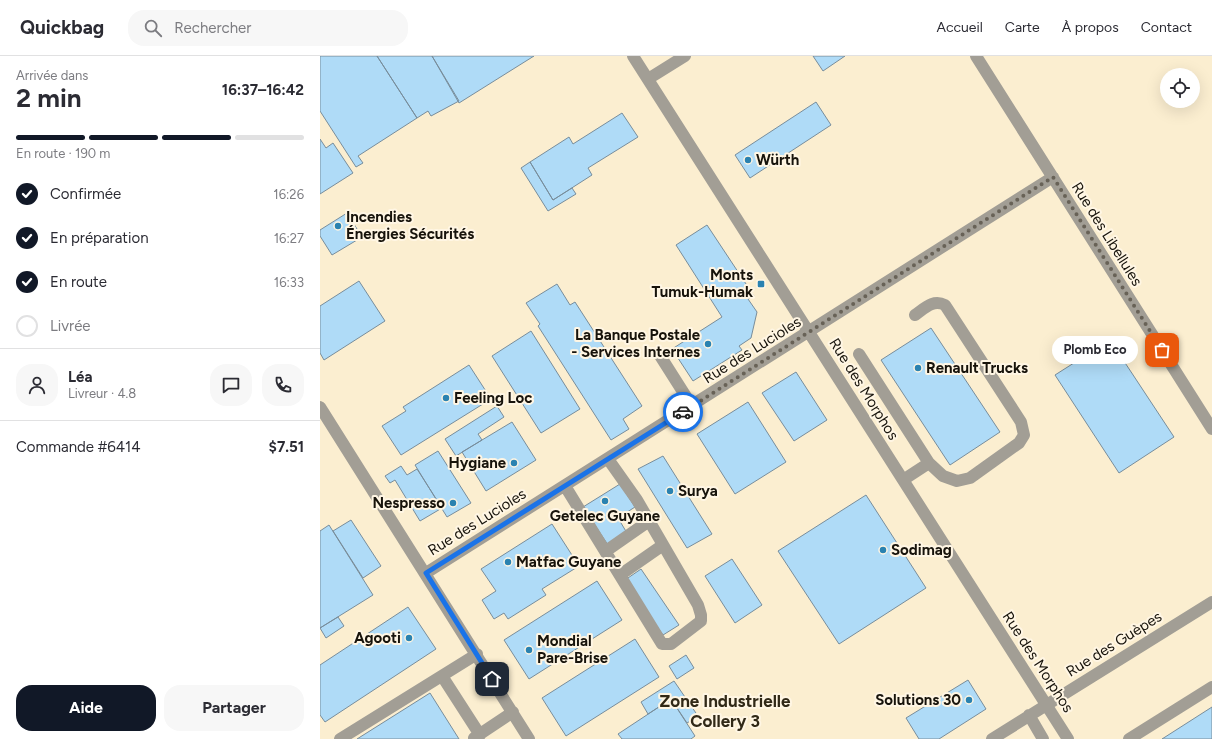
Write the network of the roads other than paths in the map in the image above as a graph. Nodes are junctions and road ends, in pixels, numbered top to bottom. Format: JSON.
{"nodes":[{"id":1,"x":633,"y":56,"type":"edge"},
{"id":2,"x":685,"y":56,"type":"edge"},
{"id":3,"x":976,"y":56,"type":"edge"},
{"id":4,"x":648,"y":79,"type":"junction"},
{"id":5,"x":1053,"y":177,"type":"junction"},
{"id":6,"x":915,"y":315,"type":"dead end"},
{"id":7,"x":809,"y":333,"type":"junction"},
{"id":8,"x":659,"y":354,"type":"dead end"},
{"id":9,"x":859,"y":354,"type":"dead end"},
{"id":10,"x":692,"y":406,"type":"junction"},
{"id":11,"x":320,"y":407,"type":"edge"},
{"id":12,"x":1212,"y":429,"type":"edge"},
{"id":13,"x":608,"y":459,"type":"junction"},
{"id":14,"x":929,"y":463,"type":"junction"},
{"id":15,"x":903,"y":480,"type":"junction"},
{"id":16,"x":565,"y":486,"type":"junction"},
{"id":17,"x":649,"y":521,"type":"junction"},
{"id":18,"x":663,"y":545,"type":"junction"},
{"id":19,"x":606,"y":552,"type":"junction"},
{"id":20,"x":426,"y":573,"type":"junction"},
{"id":21,"x":620,"y":575,"type":"junction"},
{"id":22,"x":1212,"y":602,"type":"edge"},
{"id":23,"x":476,"y":654,"type":"junction"},
{"id":24,"x":442,"y":676,"type":"junction"},
{"id":25,"x":1212,"y":687,"type":"edge"},
{"id":26,"x":1046,"y":705,"type":"junction"},
{"id":27,"x":513,"y":712,"type":"junction"},
{"id":28,"x":1029,"y":715,"type":"junction"},
{"id":29,"x":476,"y":737,"type":"edge"},
{"id":30,"x":340,"y":739,"type":"edge"},
{"id":31,"x":529,"y":739,"type":"edge"},
{"id":32,"x":992,"y":739,"type":"edge"},
{"id":33,"x":1044,"y":739,"type":"edge"},
{"id":34,"x":1068,"y":739,"type":"edge"},
{"id":35,"x":1129,"y":739,"type":"edge"}],
"edges":[{"from":1,"to":4,"type":"lane","name":"Rue des Morphos"},
{"from":2,"to":4,"type":"lane"},
{"from":3,"to":5,"type":"lane","name":"Rue des Libellules"},
{"from":4,"to":7,"type":"lane","name":"Rue des Morphos"},
{"from":5,"to":7,"type":"lane","name":"Rue des Lucioles"},
{"from":5,"to":12,"type":"lane","name":"Rue des Libellules"},
{"from":6,"to":14,"type":"lane"},
{"from":7,"to":10,"type":"lane","name":"Rue des Lucioles"},
{"from":7,"to":15,"type":"lane","name":"Rue des Morphos"},
{"from":8,"to":10,"type":"lane"},
{"from":9,"to":14,"type":"lane"},
{"from":10,"to":13,"type":"lane","name":"Rue des Lucioles"},
{"from":11,"to":20,"type":"lane"},
{"from":13,"to":16,"type":"lane","name":"Rue des Lucioles"},
{"from":13,"to":17,"type":"lane"},
{"from":14,"to":15,"type":"lane"},
{"from":15,"to":26,"type":"lane","name":"Rue des Morphos"},
{"from":16,"to":19,"type":"lane"},
{"from":16,"to":20,"type":"lane","name":"Rue des Lucioles"},
{"from":17,"to":18,"type":"lane"},
{"from":17,"to":19,"type":"lane"},
{"from":18,"to":21,"type":"lane"},
{"from":18,"to":21,"type":"lane"},
{"from":19,"to":21,"type":"lane"},
{"from":20,"to":23,"type":"lane"},
{"from":22,"to":26,"type":"lane","name":"Rue des Guèpes"},
{"from":23,"to":24,"type":"lane"},
{"from":23,"to":27,"type":"lane"},
{"from":24,"to":29,"type":"lane"},
{"from":24,"to":30,"type":"lane"},
{"from":25,"to":35,"type":"lane"},
{"from":26,"to":28,"type":"lane","name":"Rue des Guèpes"},
{"from":26,"to":34,"type":"lane","name":"Rue des Morphos"},
{"from":27,"to":29,"type":"lane"},
{"from":27,"to":31,"type":"lane"},
{"from":28,"to":32,"type":"lane","name":"Rue des Guèpes"},
{"from":28,"to":33,"type":"lane"}]}
